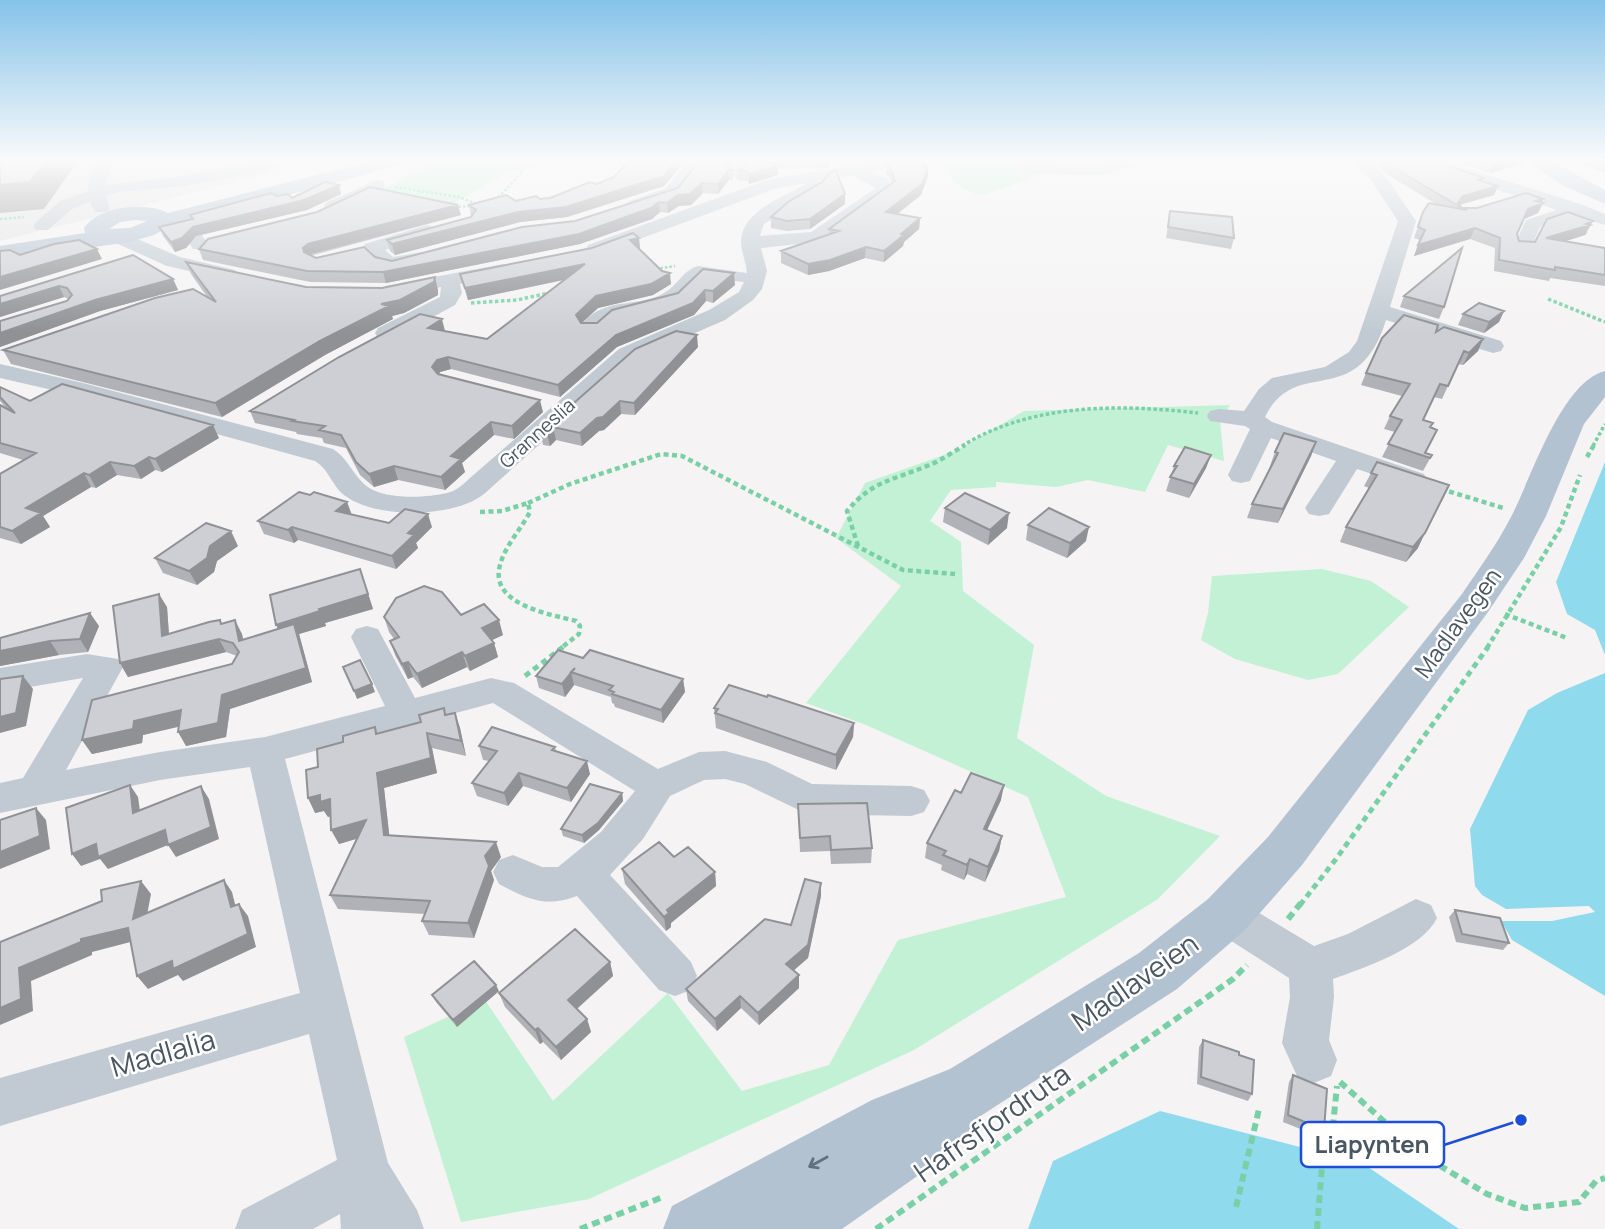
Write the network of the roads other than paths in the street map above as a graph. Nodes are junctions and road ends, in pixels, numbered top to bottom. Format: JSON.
{"nodes":[{"id":1,"x":53,"y":218,"type":"edge"},
{"id":2,"x":103,"y":218,"type":"edge"},
{"id":3,"x":682,"y":218,"type":"edge"},
{"id":4,"x":760,"y":218,"type":"edge"},
{"id":5,"x":843,"y":218,"type":"edge"},
{"id":6,"x":1405,"y":218,"type":"edge"},
{"id":7,"x":1549,"y":218,"type":"edge"},
{"id":8,"x":149,"y":219,"type":"joint"},
{"id":9,"x":42,"y":226,"type":"dead end"},
{"id":10,"x":443,"y":227,"type":"edge"},
{"id":11,"x":107,"y":229,"type":"junction"},
{"id":12,"x":189,"y":229,"type":"edge"},
{"id":13,"x":221,"y":239,"type":"edge"},
{"id":14,"x":750,"y":243,"type":"junction"},
{"id":15,"x":200,"y":245,"type":"junction"},
{"id":16,"x":1523,"y":246,"type":"edge"},
{"id":17,"x":4,"y":252,"type":"edge"},
{"id":18,"x":155,"y":252,"type":"junction"},
{"id":19,"x":441,"y":254,"type":"edge"},
{"id":20,"x":575,"y":254,"type":"edge"},
{"id":21,"x":124,"y":262,"type":"edge"},
{"id":22,"x":174,"y":262,"type":"junction"},
{"id":23,"x":518,"y":264,"type":"edge"},
{"id":24,"x":248,"y":278,"type":"edge"},
{"id":25,"x":756,"y":279,"type":"junction"},
{"id":26,"x":447,"y":280,"type":"junction"},
{"id":27,"x":376,"y":292,"type":"edge"},
{"id":28,"x":1377,"y":310,"type":"junction"},
{"id":29,"x":591,"y":327,"type":"edge"},
{"id":30,"x":363,"y":345,"type":"edge"},
{"id":31,"x":1493,"y":346,"type":"dead end"},
{"id":32,"x":5,"y":361,"type":"edge"},
{"id":33,"x":1605,"y":380,"type":"edge"},
{"id":34,"x":540,"y":402,"type":"edge"},
{"id":35,"x":564,"y":408,"type":"junction"},
{"id":36,"x":246,"y":415,"type":"dead end"},
{"id":37,"x":1219,"y":416,"type":"road end"},
{"id":38,"x":1258,"y":423,"type":"junction"},
{"id":39,"x":224,"y":429,"type":"junction"},
{"id":40,"x":1352,"y":457,"type":"junction"},
{"id":41,"x":1241,"y":475,"type":"dead end"},
{"id":42,"x":1430,"y":486,"type":"edge"},
{"id":43,"x":1319,"y":508,"type":"dead end"},
{"id":44,"x":367,"y":637,"type":"dead end"},
{"id":45,"x":0,"y":680,"type":"edge"},
{"id":46,"x":125,"y":694,"type":"edge"},
{"id":47,"x":88,"y":702,"type":"junction"},
{"id":48,"x":406,"y":713,"type":"junction"},
{"id":49,"x":265,"y":751,"type":"junction"},
{"id":50,"x":656,"y":786,"type":"junction"},
{"id":51,"x":18,"y":794,"type":"edge"},
{"id":52,"x":911,"y":801,"type":"dead end"},
{"id":53,"x":1285,"y":851,"type":"joint"},
{"id":54,"x":513,"y":872,"type":"dead end"},
{"id":55,"x":583,"y":874,"type":"junction"},
{"id":56,"x":1226,"y":915,"type":"junction"},
{"id":57,"x":1416,"y":918,"type":"dead end"},
{"id":58,"x":1310,"y":967,"type":"junction"},
{"id":59,"x":675,"y":976,"type":"dead end"},
{"id":60,"x":327,"y":1007,"type":"junction"},
{"id":61,"x":1326,"y":1070,"type":"road end"},
{"id":62,"x":968,"y":1092,"type":"junction"},
{"id":63,"x":0,"y":1101,"type":"edge"},
{"id":64,"x":365,"y":1173,"type":"junction"},
{"id":65,"x":681,"y":1212,"type":"edge"},
{"id":66,"x":261,"y":1229,"type":"edge"},
{"id":67,"x":367,"y":1229,"type":"edge"},
{"id":68,"x":398,"y":1229,"type":"edge"},
{"id":69,"x":786,"y":1229,"type":"edge"}],
"edges":[{"from":1,"to":9,"type":"street"},
{"from":2,"to":11,"type":"street"},
{"from":3,"to":20,"type":"street"},
{"from":4,"to":14,"type":"street"},
{"from":5,"to":14,"type":"street"},
{"from":6,"to":28,"type":"street"},
{"from":7,"to":16,"type":"street"},
{"from":8,"to":11,"type":"main road"},
{"from":8,"to":18,"type":"street"},
{"from":10,"to":19,"type":"street"},
{"from":11,"to":17,"type":"main road"},
{"from":11,"to":18,"type":"street"},
{"from":12,"to":15,"type":"street"},
{"from":13,"to":15,"type":"street"},
{"from":14,"to":25,"type":"street"},
{"from":15,"to":22,"type":"street"},
{"from":18,"to":21,"type":"street"},
{"from":18,"to":22,"type":"street"},
{"from":22,"to":24,"type":"street"},
{"from":23,"to":26,"type":"street"},
{"from":25,"to":29,"type":"street"},
{"from":25,"to":35,"type":"street","name":"Granneslia"},
{"from":26,"to":27,"type":"street"},
{"from":26,"to":30,"type":"street"},
{"from":28,"to":31,"type":"street"},
{"from":28,"to":38,"type":"street"},
{"from":32,"to":39,"type":"street"},
{"from":33,"to":53,"type":"main road","name":"Madlavegen"},
{"from":34,"to":35,"type":"street"},
{"from":35,"to":39,"type":"street","name":"Granneslia"},
{"from":36,"to":39,"type":"street"},
{"from":37,"to":38,"type":"street"},
{"from":38,"to":40,"type":"street"},
{"from":38,"to":41,"type":"street"},
{"from":40,"to":42,"type":"street"},
{"from":40,"to":43,"type":"street"},
{"from":44,"to":48,"type":"street"},
{"from":45,"to":47,"type":"street"},
{"from":46,"to":47,"type":"street"},
{"from":47,"to":51,"type":"street"},
{"from":48,"to":49,"type":"street"},
{"from":48,"to":50,"type":"street"},
{"from":49,"to":51,"type":"street"},
{"from":49,"to":60,"type":"street"},
{"from":50,"to":52,"type":"street"},
{"from":50,"to":55,"type":"street"},
{"from":53,"to":56,"type":"main road","name":"Madlaveien"},
{"from":54,"to":55,"type":"street"},
{"from":55,"to":59,"type":"street"},
{"from":56,"to":58,"type":"street"},
{"from":56,"to":62,"type":"main road","name":"Madlaveien"},
{"from":57,"to":58,"type":"street"},
{"from":58,"to":61,"type":"street"},
{"from":60,"to":63,"type":"street","name":"Madlalia"},
{"from":60,"to":64,"type":"street"},
{"from":62,"to":65,"type":"main road","name":"Madlaveien","one_way":true},
{"from":62,"to":69,"type":"main road","name":"Madlaveien"},
{"from":64,"to":66,"type":"street"},
{"from":64,"to":67,"type":"street"},
{"from":64,"to":68,"type":"street"}]}
